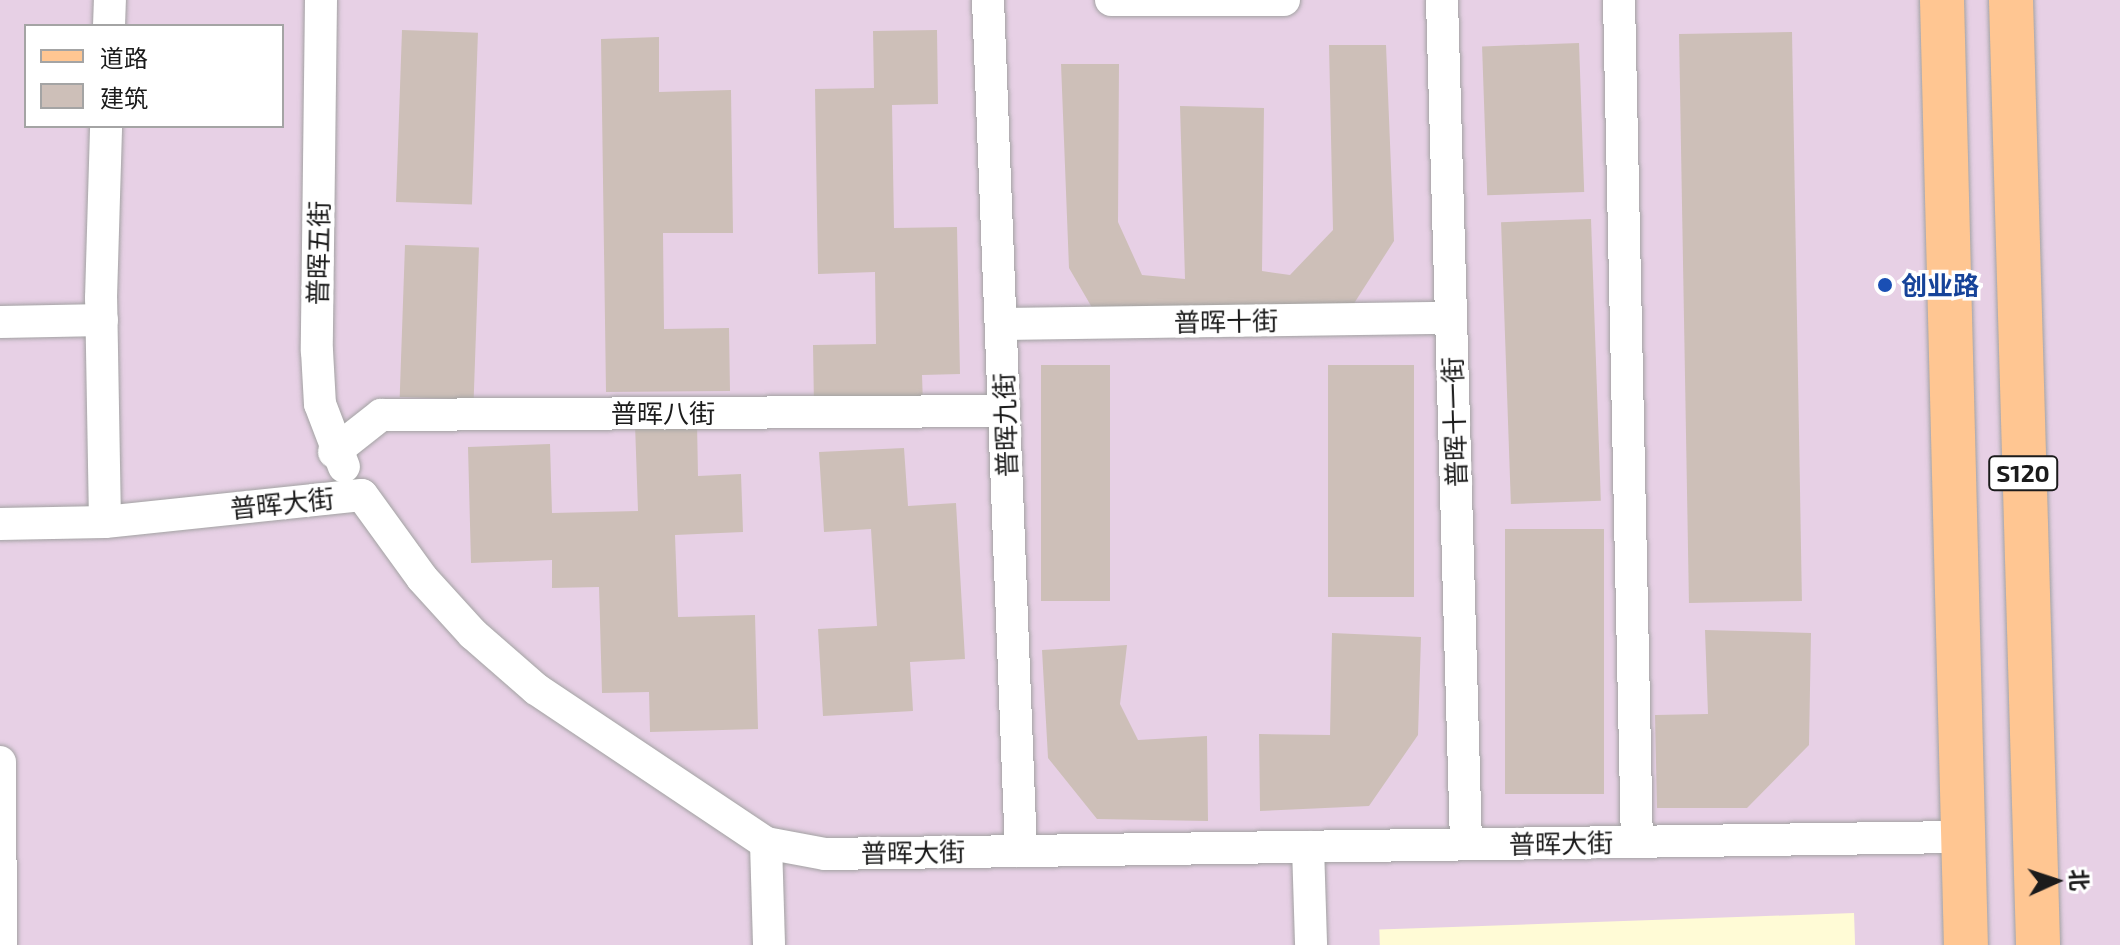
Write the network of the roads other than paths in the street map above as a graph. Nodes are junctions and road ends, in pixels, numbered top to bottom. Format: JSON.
{"nodes":[{"id":1,"x":110,"y":0,"type":"edge"},
{"id":2,"x":321,"y":0,"type":"edge"},
{"id":3,"x":988,"y":0,"type":"edge"},
{"id":4,"x":1111,"y":0,"type":"edge"},
{"id":5,"x":1284,"y":0,"type":"edge"},
{"id":6,"x":1442,"y":0,"type":"edge"},
{"id":7,"x":1619,"y":0,"type":"edge"},
{"id":8,"x":1942,"y":0,"type":"edge"},
{"id":9,"x":2011,"y":0,"type":"edge"},
{"id":10,"x":109,"y":24,"type":"edge"},
{"id":11,"x":106,"y":128,"type":"edge"},
{"id":12,"x":1451,"y":318,"type":"junction"},
{"id":13,"x":102,"y":320,"type":"junction"},
{"id":14,"x":0,"y":322,"type":"edge"},
{"id":15,"x":1001,"y":324,"type":"junction"},
{"id":16,"x":1004,"y":411,"type":"junction"},
{"id":17,"x":334,"y":452,"type":"junction"},
{"id":18,"x":362,"y":495,"type":"junction"},
{"id":19,"x":105,"y":522,"type":"junction"},
{"id":20,"x":0,"y":524,"type":"edge"},
{"id":21,"x":0,"y":762,"type":"edge"},
{"id":22,"x":1963,"y":837,"type":"junction"},
{"id":23,"x":1637,"y":842,"type":"junction"},
{"id":24,"x":766,"y":843,"type":"junction"},
{"id":25,"x":1466,"y":844,"type":"junction"},
{"id":26,"x":1308,"y":847,"type":"junction"},
{"id":27,"x":1021,"y":851,"type":"junction"},
{"id":28,"x":1,"y":945,"type":"edge"},
{"id":29,"x":769,"y":945,"type":"edge"},
{"id":30,"x":1311,"y":945,"type":"edge"},
{"id":31,"x":1966,"y":945,"type":"edge"},
{"id":32,"x":2038,"y":945,"type":"edge"}],
"edges":[{"from":1,"to":10,"type":"street"},
{"from":2,"to":17,"type":"street","name":"普晖五街"},
{"from":3,"to":15,"type":"street","name":"普晖九街"},
{"from":4,"to":5,"type":"street"},
{"from":6,"to":12,"type":"street","name":"普晖十一街"},
{"from":7,"to":23,"type":"street"},
{"from":8,"to":22,"type":"main road","number":"S120"},
{"from":9,"to":32,"type":"main road","number":"S120"},
{"from":11,"to":13,"type":"street"},
{"from":12,"to":15,"type":"street","name":"普晖十街"},
{"from":12,"to":25,"type":"street","name":"普晖十一街"},
{"from":13,"to":14,"type":"street"},
{"from":13,"to":19,"type":"street"},
{"from":15,"to":16,"type":"street","name":"普晖九街"},
{"from":16,"to":17,"type":"street","name":"普晖八街"},
{"from":16,"to":27,"type":"street","name":"普晖九街"},
{"from":17,"to":18,"type":"street","name":"普晖五街"},
{"from":18,"to":19,"type":"street","name":"普晖大街"},
{"from":18,"to":24,"type":"street","name":"普晖大街"},
{"from":19,"to":20,"type":"street","name":"普晖大街"},
{"from":21,"to":28,"type":"street"},
{"from":22,"to":23,"type":"street","name":"普晖大街"},
{"from":22,"to":31,"type":"main road","number":"S120"},
{"from":23,"to":25,"type":"street","name":"普晖大街"},
{"from":24,"to":27,"type":"street","name":"普晖大街"},
{"from":24,"to":29,"type":"street"},
{"from":25,"to":26,"type":"street","name":"普晖大街"},
{"from":26,"to":27,"type":"street","name":"普晖大街"},
{"from":26,"to":30,"type":"street"}]}
